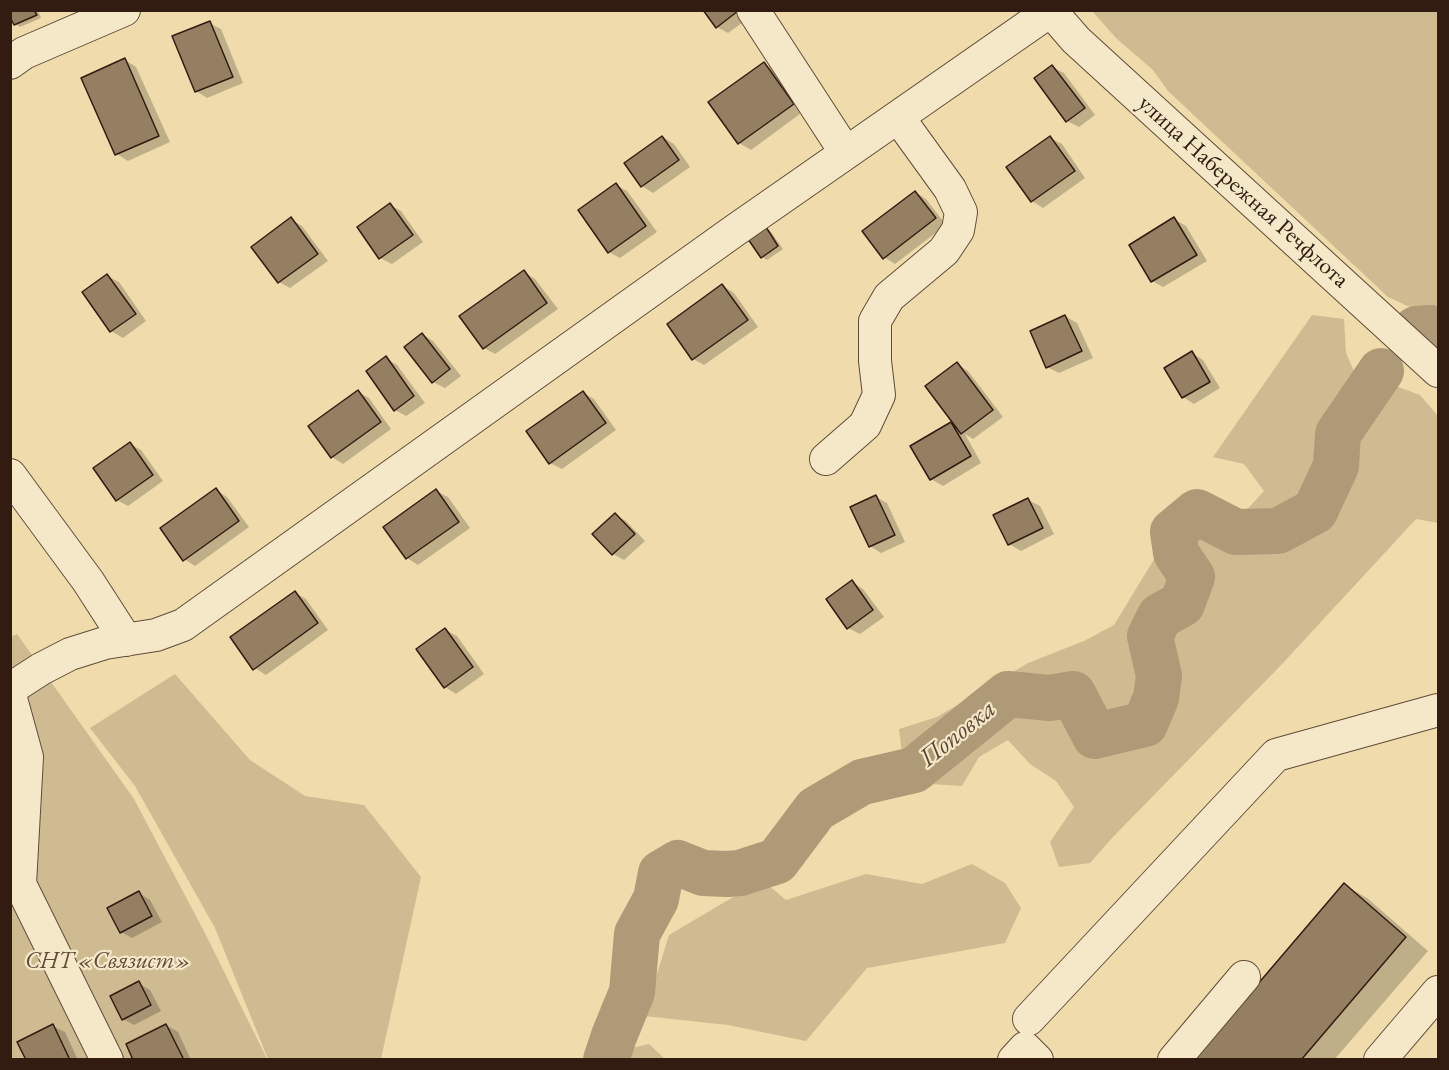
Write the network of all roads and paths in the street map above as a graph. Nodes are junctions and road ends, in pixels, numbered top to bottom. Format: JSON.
{"nodes":[{"id":1,"x":124,"y":10,"type":"edge"},
{"id":2,"x":753,"y":10,"type":"edge"},
{"id":3,"x":1050,"y":11,"type":"edge"},
{"id":4,"x":10,"y":63,"type":"edge"},
{"id":5,"x":898,"y":117,"type":"junction"},
{"id":6,"x":846,"y":153,"type":"junction"},
{"id":7,"x":1438,"y":371,"type":"edge"},
{"id":8,"x":826,"y":459,"type":"dead end"},
{"id":9,"x":10,"y":475,"type":"edge"},
{"id":10,"x":126,"y":640,"type":"junction"},
{"id":11,"x":10,"y":689,"type":"edge"},
{"id":12,"x":10,"y":695,"type":"edge"},
{"id":13,"x":1438,"y":710,"type":"edge"},
{"id":14,"x":15,"y":891,"type":"edge"},
{"id":15,"x":1244,"y":977,"type":"dead end"},
{"id":16,"x":1438,"y":992,"type":"edge"},
{"id":17,"x":1029,"y":1019,"type":"dead end"},
{"id":18,"x":107,"y":1059,"type":"edge"},
{"id":19,"x":1014,"y":1059,"type":"edge"},
{"id":20,"x":1037,"y":1059,"type":"edge"},
{"id":21,"x":1173,"y":1059,"type":"edge"},
{"id":22,"x":1380,"y":1059,"type":"edge"}],
"edges":[{"from":1,"to":4,"type":"street"},
{"from":2,"to":6,"type":"street"},
{"from":3,"to":5,"type":"street"},
{"from":3,"to":7,"type":"street","name":"улица Набережная Речфлота"},
{"from":5,"to":6,"type":"street"},
{"from":5,"to":8,"type":"street"},
{"from":6,"to":10,"type":"street"},
{"from":9,"to":10,"type":"street"},
{"from":10,"to":11,"type":"street"},
{"from":12,"to":14,"type":"street"},
{"from":13,"to":17,"type":"street"},
{"from":14,"to":18,"type":"street"},
{"from":15,"to":21,"type":"street"},
{"from":16,"to":22,"type":"street"},
{"from":19,"to":20,"type":"street"}]}
